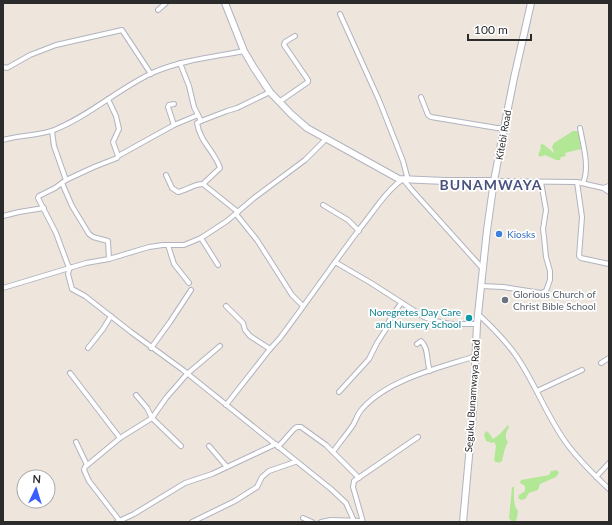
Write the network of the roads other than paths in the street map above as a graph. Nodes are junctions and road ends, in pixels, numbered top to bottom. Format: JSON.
{"nodes":[{"id":1,"x":166,"y":3,"type":"edge"},
{"id":2,"x":225,"y":3,"type":"edge"},
{"id":3,"x":531,"y":3,"type":"edge"},
{"id":4,"x":158,"y":10,"type":"dead end"},
{"id":5,"x":340,"y":14,"type":"dead end"},
{"id":6,"x":294,"y":36,"type":"dead end"},
{"id":7,"x":244,"y":51,"type":"junction"},
{"id":8,"x":180,"y":63,"type":"junction"},
{"id":9,"x":3,"y":67,"type":"edge"},
{"id":10,"x":151,"y":74,"type":"junction"},
{"id":11,"x":270,"y":92,"type":"junction"},
{"id":12,"x":421,"y":97,"type":"dead end"},
{"id":13,"x":108,"y":99,"type":"junction"},
{"id":14,"x":279,"y":102,"type":"junction"},
{"id":15,"x":174,"y":104,"type":"dead end"},
{"id":16,"x":198,"y":115,"type":"junction"},
{"id":17,"x":201,"y":121,"type":"junction"},
{"id":18,"x":174,"y":125,"type":"junction"},
{"id":19,"x":504,"y":128,"type":"junction"},
{"id":20,"x":580,"y":128,"type":"dead end"},
{"id":21,"x":52,"y":131,"type":"junction"},
{"id":22,"x":326,"y":139,"type":"junction"},
{"id":23,"x":3,"y":140,"type":"edge"},
{"id":24,"x":118,"y":156,"type":"junction"},
{"id":25,"x":166,"y":175,"type":"dead end"},
{"id":26,"x":406,"y":180,"type":"junction"},
{"id":27,"x":64,"y":181,"type":"junction"},
{"id":28,"x":494,"y":181,"type":"junction"},
{"id":29,"x":541,"y":182,"type":"junction"},
{"id":30,"x":577,"y":182,"type":"junction"},
{"id":31,"x":584,"y":183,"type":"junction"},
{"id":32,"x":203,"y":184,"type":"junction"},
{"id":33,"x":609,"y":186,"type":"edge"},
{"id":34,"x":603,"y":188,"type":"junction"},
{"id":35,"x":608,"y":192,"type":"edge"},
{"id":36,"x":609,"y":197,"type":"edge"},
{"id":37,"x":323,"y":205,"type":"dead end"},
{"id":38,"x":44,"y":208,"type":"junction"},
{"id":39,"x":237,"y":213,"type":"junction"},
{"id":40,"x":3,"y":216,"type":"edge"},
{"id":41,"x":359,"y":230,"type":"junction"},
{"id":42,"x":201,"y":238,"type":"junction"},
{"id":43,"x":168,"y":245,"type":"junction"},
{"id":44,"x":109,"y":259,"type":"junction"},
{"id":45,"x":335,"y":262,"type":"junction"},
{"id":46,"x":609,"y":264,"type":"edge"},
{"id":47,"x":218,"y":265,"type":"dead end"},
{"id":48,"x":70,"y":268,"type":"junction"},
{"id":49,"x":483,"y":269,"type":"junction"},
{"id":50,"x":189,"y":283,"type":"dead end"},
{"id":51,"x":481,"y":286,"type":"junction"},
{"id":52,"x":3,"y":288,"type":"edge"},
{"id":53,"x":192,"y":290,"type":"dead end"},
{"id":54,"x":400,"y":303,"type":"junction"},
{"id":55,"x":226,"y":306,"type":"dead end"},
{"id":56,"x":303,"y":306,"type":"junction"},
{"id":57,"x":478,"y":314,"type":"junction"},
{"id":58,"x":111,"y":316,"type":"junction"},
{"id":59,"x":477,"y":324,"type":"junction"},
{"id":60,"x":417,"y":344,"type":"dead end"},
{"id":61,"x":220,"y":346,"type":"dead end"},
{"id":62,"x":88,"y":348,"type":"dead end"},
{"id":63,"x":151,"y":348,"type":"junction"},
{"id":64,"x":270,"y":349,"type":"junction"},
{"id":65,"x":476,"y":356,"type":"junction"},
{"id":66,"x":609,"y":358,"type":"edge"},
{"id":67,"x":601,"y":363,"type":"dead end"},
{"id":68,"x":582,"y":370,"type":"dead end"},
{"id":69,"x":430,"y":371,"type":"junction"},
{"id":70,"x":70,"y":373,"type":"dead end"},
{"id":71,"x":186,"y":374,"type":"junction"},
{"id":72,"x":537,"y":391,"type":"junction"},
{"id":73,"x":339,"y":392,"type":"dead end"},
{"id":74,"x":136,"y":395,"type":"dead end"},
{"id":75,"x":226,"y":405,"type":"junction"},
{"id":76,"x":152,"y":418,"type":"junction"},
{"id":77,"x":418,"y":437,"type":"dead end"},
{"id":78,"x":120,"y":438,"type":"junction"},
{"id":79,"x":76,"y":442,"type":"dead end"},
{"id":80,"x":181,"y":446,"type":"dead end"},
{"id":81,"x":209,"y":446,"type":"dead end"},
{"id":82,"x":277,"y":446,"type":"junction"},
{"id":83,"x":333,"y":452,"type":"junction"},
{"id":84,"x":295,"y":462,"type":"junction"},
{"id":85,"x":609,"y":463,"type":"edge"},
{"id":86,"x":88,"y":465,"type":"junction"},
{"id":87,"x":227,"y":467,"type":"junction"},
{"id":88,"x":596,"y":477,"type":"junction"},
{"id":89,"x":359,"y":478,"type":"junction"},
{"id":90,"x":609,"y":489,"type":"edge"},
{"id":91,"x":303,"y":518,"type":"dead end"},
{"id":92,"x":118,"y":521,"type":"edge"},
{"id":93,"x":354,"y":521,"type":"junction"},
{"id":94,"x":192,"y":522,"type":"edge"},
{"id":95,"x":312,"y":522,"type":"edge"},
{"id":96,"x":321,"y":522,"type":"edge"},
{"id":97,"x":362,"y":522,"type":"edge"},
{"id":98,"x":463,"y":522,"type":"edge"}],
"edges":[{"from":1,"to":4,"type":"street"},
{"from":2,"to":7,"type":"main road"},
{"from":3,"to":19,"type":"main road","name":"Kitebi Road"},
{"from":5,"to":26,"type":"street"},
{"from":6,"to":14,"type":"street"},
{"from":7,"to":8,"type":"street"},
{"from":7,"to":11,"type":"main road"},
{"from":8,"to":10,"type":"street"},
{"from":8,"to":16,"type":"street"},
{"from":9,"to":10,"type":"street"},
{"from":10,"to":13,"type":"street"},
{"from":11,"to":14,"type":"main road"},
{"from":11,"to":17,"type":"street"},
{"from":12,"to":19,"type":"street"},
{"from":13,"to":21,"type":"street"},
{"from":13,"to":24,"type":"street"},
{"from":14,"to":22,"type":"main road"},
{"from":15,"to":18,"type":"street"},
{"from":16,"to":17,"type":"street"},
{"from":16,"to":18,"type":"street"},
{"from":17,"to":32,"type":"street"},
{"from":18,"to":24,"type":"street"},
{"from":19,"to":28,"type":"main road","name":"Kitebi Road"},
{"from":20,"to":31,"type":"street"},
{"from":21,"to":23,"type":"street"},
{"from":21,"to":27,"type":"street"},
{"from":22,"to":26,"type":"main road"},
{"from":22,"to":39,"type":"street"},
{"from":24,"to":27,"type":"street"},
{"from":25,"to":32,"type":"street"},
{"from":26,"to":28,"type":"main road"},
{"from":26,"to":41,"type":"street"},
{"from":26,"to":49,"type":"street"},
{"from":27,"to":38,"type":"street"},
{"from":27,"to":44,"type":"street"},
{"from":28,"to":29,"type":"street"},
{"from":28,"to":49,"type":"main road","name":"Kitebi Road"},
{"from":29,"to":30,"type":"street"},
{"from":29,"to":51,"type":"street"},
{"from":30,"to":31,"type":"street"},
{"from":30,"to":46,"type":"street"},
{"from":31,"to":34,"type":"street"},
{"from":32,"to":39,"type":"street"},
{"from":33,"to":34,"type":"street"},
{"from":34,"to":35,"type":"street"},
{"from":35,"to":36,"type":"street"},
{"from":37,"to":41,"type":"street"},
{"from":38,"to":40,"type":"street"},
{"from":38,"to":48,"type":"street"},
{"from":39,"to":42,"type":"street"},
{"from":39,"to":56,"type":"street"},
{"from":41,"to":45,"type":"street"},
{"from":42,"to":43,"type":"street"},
{"from":42,"to":47,"type":"street"},
{"from":43,"to":44,"type":"street"},
{"from":43,"to":50,"type":"street"},
{"from":44,"to":48,"type":"street"},
{"from":45,"to":54,"type":"street"},
{"from":45,"to":56,"type":"street"},
{"from":48,"to":52,"type":"street"},
{"from":48,"to":58,"type":"street"},
{"from":49,"to":51,"type":"main road","name":"Seguku Bunamwaya Road"},
{"from":51,"to":57,"type":"main road","name":"Seguku Bunamwaya Road"},
{"from":53,"to":63,"type":"street"},
{"from":54,"to":59,"type":"street"},
{"from":54,"to":73,"type":"street"},
{"from":55,"to":64,"type":"street"},
{"from":56,"to":64,"type":"street"},
{"from":57,"to":59,"type":"main road","name":"Seguku Bunamwaya Road"},
{"from":57,"to":72,"type":"street"},
{"from":58,"to":62,"type":"street"},
{"from":58,"to":63,"type":"street"},
{"from":59,"to":65,"type":"main road","name":"Seguku Bunamwaya Road"},
{"from":60,"to":69,"type":"street"},
{"from":61,"to":71,"type":"street"},
{"from":63,"to":71,"type":"street"},
{"from":64,"to":75,"type":"street"},
{"from":65,"to":69,"type":"street"},
{"from":65,"to":98,"type":"main road","name":"Seguku Bunamwaya Road"},
{"from":66,"to":67,"type":"street"},
{"from":68,"to":72,"type":"street"},
{"from":69,"to":83,"type":"street"},
{"from":70,"to":78,"type":"street"},
{"from":71,"to":75,"type":"street"},
{"from":71,"to":76,"type":"street"},
{"from":72,"to":88,"type":"street"},
{"from":74,"to":76,"type":"street"},
{"from":75,"to":82,"type":"street"},
{"from":76,"to":78,"type":"street"},
{"from":76,"to":80,"type":"street"},
{"from":77,"to":89,"type":"street"},
{"from":78,"to":86,"type":"street"},
{"from":79,"to":86,"type":"street"},
{"from":81,"to":87,"type":"street"},
{"from":82,"to":83,"type":"street"},
{"from":82,"to":84,"type":"street"},
{"from":82,"to":87,"type":"street"},
{"from":83,"to":89,"type":"street"},
{"from":84,"to":93,"type":"street"},
{"from":84,"to":94,"type":"street"},
{"from":85,"to":88,"type":"street"},
{"from":86,"to":92,"type":"street"},
{"from":87,"to":92,"type":"street"},
{"from":88,"to":90,"type":"street"},
{"from":89,"to":97,"type":"street"},
{"from":91,"to":95,"type":"street"},
{"from":93,"to":96,"type":"street"},
{"from":93,"to":97,"type":"street"}]}
